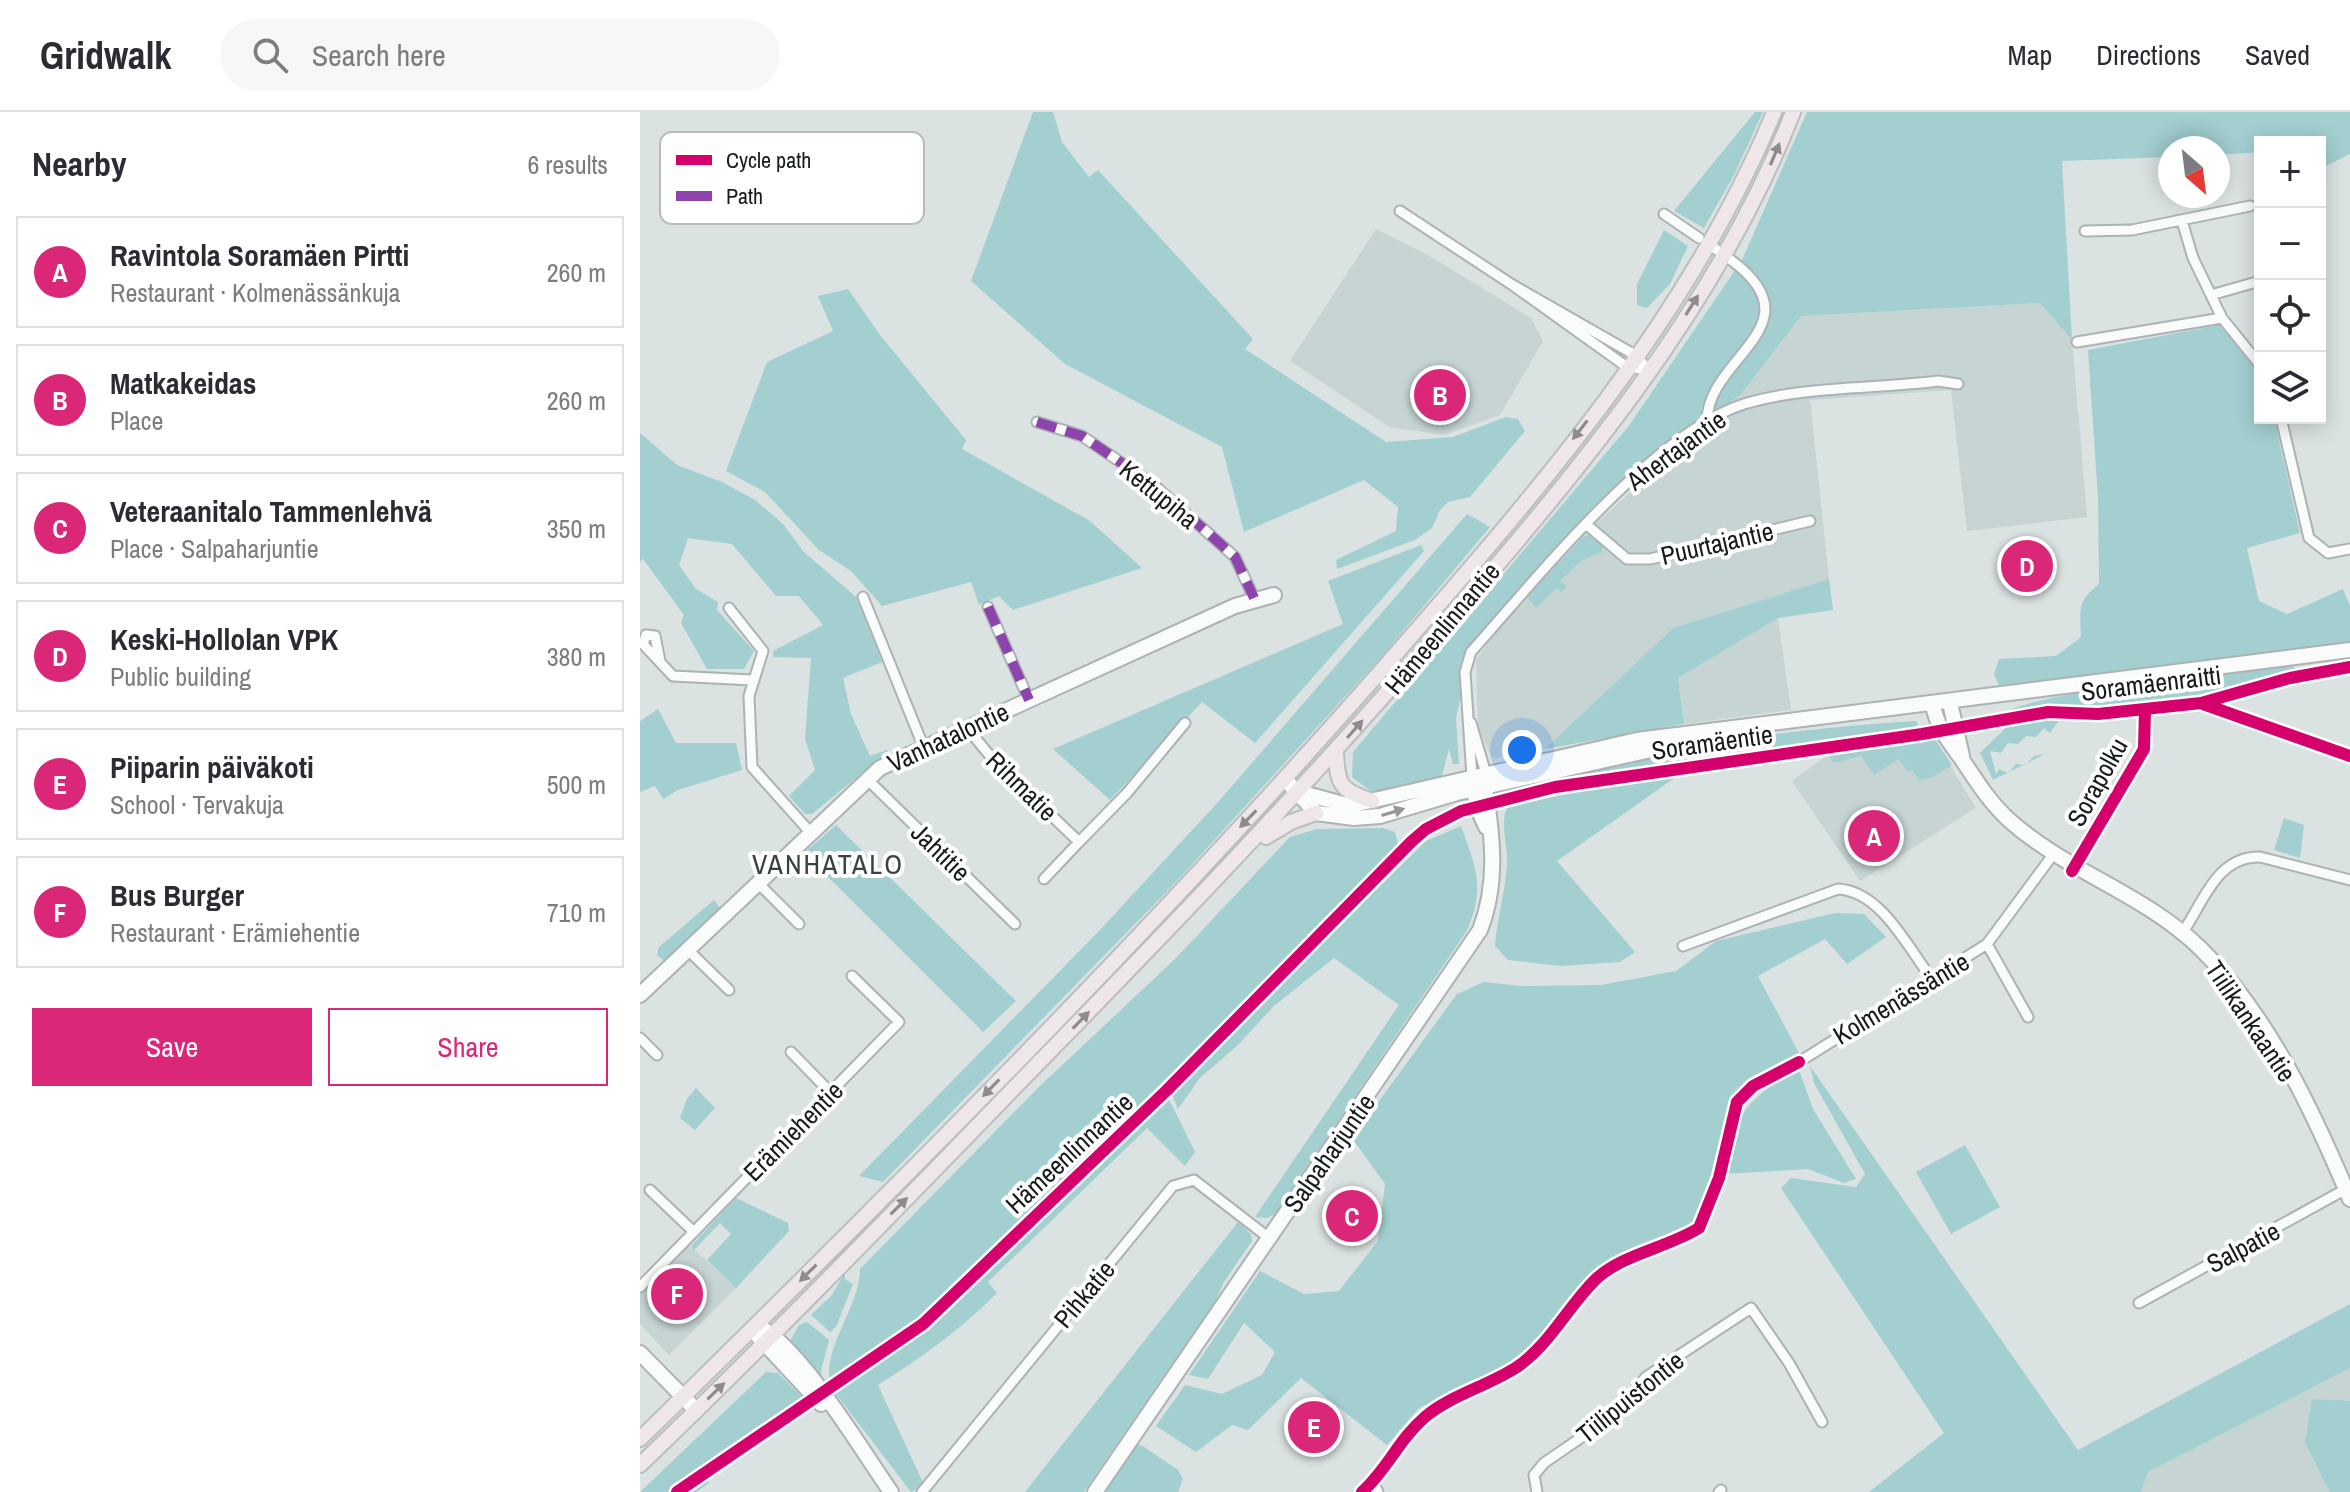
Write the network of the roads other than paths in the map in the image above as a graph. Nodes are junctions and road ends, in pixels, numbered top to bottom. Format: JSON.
{"nodes":[{"id":1,"x":1774,"y":112,"type":"edge"},
{"id":2,"x":1793,"y":112,"type":"edge"},
{"id":3,"x":2250,"y":206,"type":"dead end"},
{"id":4,"x":1400,"y":211,"type":"dead end"},
{"id":5,"x":1664,"y":214,"type":"dead end"},
{"id":6,"x":2182,"y":221,"type":"junction"},
{"id":7,"x":2085,"y":231,"type":"dead end"},
{"id":8,"x":1699,"y":238,"type":"dead end"},
{"id":9,"x":1731,"y":260,"type":"dead end"},
{"id":10,"x":2254,"y":283,"type":"edge"},
{"id":11,"x":1511,"y":284,"type":"junction"},
{"id":12,"x":2211,"y":295,"type":"junction"},
{"id":13,"x":2222,"y":318,"type":"junction"},
{"id":14,"x":2077,"y":342,"type":"dead end"},
{"id":15,"x":2254,"y":358,"type":"edge"},
{"id":16,"x":1631,"y":361,"type":"junction"},
{"id":17,"x":1649,"y":370,"type":"junction"},
{"id":18,"x":1958,"y":384,"type":"dead end"},
{"id":19,"x":1707,"y":420,"type":"junction"},
{"id":20,"x":1037,"y":422,"type":"dead end"},
{"id":21,"x":2282,"y":424,"type":"edge"},
{"id":22,"x":1810,"y":521,"type":"dead end"},
{"id":23,"x":1587,"y":525,"type":"junction"},
{"id":24,"x":2350,"y":549,"type":"edge"},
{"id":25,"x":1274,"y":595,"type":"dead end"},
{"id":26,"x":863,"y":597,"type":"dead end"},
{"id":27,"x":1254,"y":598,"type":"junction"},
{"id":28,"x":988,"y":607,"type":"dead end"},
{"id":29,"x":729,"y":608,"type":"dead end"},
{"id":30,"x":2350,"y":650,"type":"edge"},
{"id":31,"x":660,"y":661,"type":"dead end"},
{"id":32,"x":752,"y":680,"type":"junction"},
{"id":33,"x":1029,"y":700,"type":"junction"},
{"id":34,"x":1950,"y":703,"type":"junction"},
{"id":35,"x":1933,"y":705,"type":"junction"},
{"id":36,"x":1466,"y":708,"type":"junction"},
{"id":37,"x":1185,"y":723,"type":"dead end"},
{"id":38,"x":967,"y":728,"type":"junction"},
{"id":39,"x":924,"y":748,"type":"junction"},
{"id":40,"x":1336,"y":751,"type":"junction"},
{"id":41,"x":1963,"y":761,"type":"junction"},
{"id":42,"x":867,"y":779,"type":"junction"},
{"id":43,"x":1285,"y":779,"type":"junction"},
{"id":44,"x":1480,"y":783,"type":"junction"},
{"id":45,"x":1299,"y":792,"type":"junction"},
{"id":46,"x":1372,"y":801,"type":"junction"},
{"id":47,"x":1316,"y":813,"type":"junction"},
{"id":48,"x":810,"y":832,"type":"junction"},
{"id":49,"x":1079,"y":842,"type":"junction"},
{"id":50,"x":2055,"y":852,"type":"junction"},
{"id":51,"x":1243,"y":854,"type":"junction"},
{"id":52,"x":1044,"y":879,"type":"dead end"},
{"id":53,"x":2350,"y":880,"type":"edge"},
{"id":54,"x":758,"y":883,"type":"junction"},
{"id":55,"x":799,"y":924,"type":"dead end"},
{"id":56,"x":1015,"y":924,"type":"dead end"},
{"id":57,"x":2183,"y":932,"type":"junction"},
{"id":58,"x":1987,"y":944,"type":"junction"},
{"id":59,"x":1683,"y":946,"type":"dead end"},
{"id":60,"x":688,"y":950,"type":"junction"},
{"id":61,"x":852,"y":976,"type":"dead end"},
{"id":62,"x":1932,"y":979,"type":"junction"},
{"id":63,"x":729,"y":990,"type":"dead end"},
{"id":64,"x":640,"y":995,"type":"edge"},
{"id":65,"x":2028,"y":1017,"type":"dead end"},
{"id":66,"x":640,"y":1038,"type":"edge"},
{"id":67,"x":791,"y":1052,"type":"dead end"},
{"id":68,"x":657,"y":1055,"type":"dead end"},
{"id":69,"x":1799,"y":1062,"type":"dead end"},
{"id":70,"x":831,"y":1093,"type":"junction"},
{"id":71,"x":650,"y":1190,"type":"dead end"},
{"id":72,"x":2348,"y":1194,"type":"edge"},
{"id":73,"x":694,"y":1232,"type":"junction"},
{"id":74,"x":1269,"y":1238,"type":"junction"},
{"id":75,"x":640,"y":1287,"type":"edge"},
{"id":76,"x":2139,"y":1303,"type":"dead end"},
{"id":77,"x":755,"y":1327,"type":"junction"},
{"id":78,"x":768,"y":1340,"type":"junction"},
{"id":79,"x":640,"y":1353,"type":"edge"},
{"id":80,"x":683,"y":1397,"type":"junction"},
{"id":81,"x":696,"y":1410,"type":"junction"},
{"id":82,"x":1822,"y":1422,"type":"dead end"},
{"id":83,"x":640,"y":1439,"type":"edge"},
{"id":84,"x":640,"y":1465,"type":"edge"},
{"id":85,"x":891,"y":1492,"type":"edge"},
{"id":86,"x":922,"y":1492,"type":"edge"},
{"id":87,"x":1095,"y":1492,"type":"edge"},
{"id":88,"x":1537,"y":1492,"type":"edge"}],
"edges":[{"from":1,"to":16,"type":"main road","name":"Hämeenlinnantie"},
{"from":17,"to":2,"type":"main road","name":"Hämeenlinnantie","one_way":true},
{"from":3,"to":6,"type":"street"},
{"from":4,"to":11,"type":"street"},
{"from":5,"to":8,"type":"street"},
{"from":6,"to":7,"type":"street"},
{"from":6,"to":12,"type":"street"},
{"from":9,"to":19,"type":"street"},
{"from":10,"to":12,"type":"street"},
{"from":11,"to":16,"type":"street"},
{"from":11,"to":16,"type":"street"},
{"from":12,"to":13,"type":"street"},
{"from":13,"to":14,"type":"street"},
{"from":13,"to":15,"type":"street"},
{"from":16,"to":17,"type":"street"},
{"from":16,"to":17,"type":"street"},
{"from":16,"to":43,"type":"main road","name":"Hämeenlinnantie","one_way":true},
{"from":40,"to":17,"type":"main road","name":"Hämeenlinnantie","one_way":true},
{"from":18,"to":19,"type":"street","name":"Ahertajantie"},
{"from":19,"to":23,"type":"street","name":"Ahertajantie"},
{"from":20,"to":27,"type":"street","name":"Kettupiha"},
{"from":21,"to":24,"type":"street"},
{"from":22,"to":23,"type":"street","name":"Puurtajantie"},
{"from":23,"to":36,"type":"street","name":"Ahertajantie"},
{"from":25,"to":27,"type":"street","name":"Vanhatalontie"},
{"from":26,"to":39,"type":"street"},
{"from":27,"to":33,"type":"street","name":"Vanhatalontie"},
{"from":28,"to":33,"type":"street"},
{"from":29,"to":32,"type":"street"},
{"from":30,"to":34,"type":"street","name":"Soramäentie"},
{"from":31,"to":32,"type":"street"},
{"from":32,"to":48,"type":"street"},
{"from":33,"to":38,"type":"street","name":"Vanhatalontie"},
{"from":34,"to":35,"type":"street","name":"Soramäentie"},
{"from":34,"to":41,"type":"street","name":"Tiilikankaantie"},
{"from":35,"to":41,"type":"street","name":"Tiilikankaantie"},
{"from":35,"to":44,"type":"street","name":"Soramäentie"},
{"from":36,"to":44,"type":"street","name":"Ahertajantie"},
{"from":36,"to":44,"type":"street","name":"Ahertajantie"},
{"from":37,"to":49,"type":"street","name":"Rihmatie"},
{"from":38,"to":39,"type":"street","name":"Vanhatalontie"},
{"from":38,"to":49,"type":"street","name":"Rihmatie"},
{"from":39,"to":42,"type":"street","name":"Vanhatalontie"},
{"from":40,"to":45,"type":"main road","name":"Hämeenlinnantie"},
{"from":40,"to":46,"type":"main road"},
{"from":41,"to":50,"type":"street","name":"Tiilikankaantie"},
{"from":42,"to":48,"type":"street","name":"Vanhatalontie"},
{"from":42,"to":56,"type":"street","name":"Jahtitie"},
{"from":43,"to":45,"type":"street","name":"Soramäentie"},
{"from":43,"to":77,"type":"main road","name":"Hämeenlinnantie","one_way":true},
{"from":44,"to":46,"type":"street","name":"Soramäentie"},
{"from":47,"to":44,"type":"street","name":"Soramäentie","one_way":true},
{"from":44,"to":74,"type":"street","name":"Salpaharjuntie"},
{"from":45,"to":46,"type":"street","name":"Soramäentie"},
{"from":45,"to":47,"type":"street","name":"Soramäentie"},
{"from":45,"to":51,"type":"main road","name":"Hämeenlinnantie"},
{"from":47,"to":51,"type":"main road"},
{"from":48,"to":54,"type":"street","name":"Vanhatalontie"},
{"from":49,"to":52,"type":"street","name":"Rihmatie"},
{"from":50,"to":57,"type":"street","name":"Tiilikankaantie"},
{"from":50,"to":58,"type":"street","name":"Kolmenässäntie"},
{"from":78,"to":51,"type":"main road","name":"Hämeenlinnantie","one_way":true},
{"from":53,"to":57,"type":"street"},
{"from":54,"to":55,"type":"street"},
{"from":54,"to":60,"type":"street","name":"Vanhatalontie"},
{"from":57,"to":72,"type":"street","name":"Tiilikankaantie"},
{"from":58,"to":62,"type":"street","name":"Kolmenässäntie"},
{"from":58,"to":65,"type":"street"},
{"from":59,"to":62,"type":"street"},
{"from":60,"to":63,"type":"street"},
{"from":60,"to":64,"type":"street","name":"Vanhatalontie"},
{"from":61,"to":70,"type":"street","name":"Erämiehentie"},
{"from":62,"to":69,"type":"street","name":"Kolmenässäntie"},
{"from":66,"to":68,"type":"street"},
{"from":67,"to":70,"type":"street"},
{"from":70,"to":73,"type":"street","name":"Erämiehentie"},
{"from":71,"to":73,"type":"street"},
{"from":72,"to":76,"type":"street","name":"Salpatie"},
{"from":73,"to":75,"type":"street","name":"Erämiehentie"},
{"from":74,"to":86,"type":"street","name":"Pihkatie"},
{"from":74,"to":87,"type":"street","name":"Salpaharjuntie"},
{"from":77,"to":78,"type":"street"},
{"from":77,"to":80,"type":"main road","name":"Hämeenlinnantie"},
{"from":81,"to":78,"type":"main road","name":"Hämeenlinnantie","one_way":true},
{"from":78,"to":85,"type":"street"},
{"from":79,"to":80,"type":"street"},
{"from":80,"to":81,"type":"street"},
{"from":80,"to":83,"type":"main road","name":"Hämeenlinnantie"},
{"from":81,"to":84,"type":"main road","name":"Hämeenlinnantie"},
{"from":82,"to":88,"type":"street","name":"Tiilipuistontie"}]}
